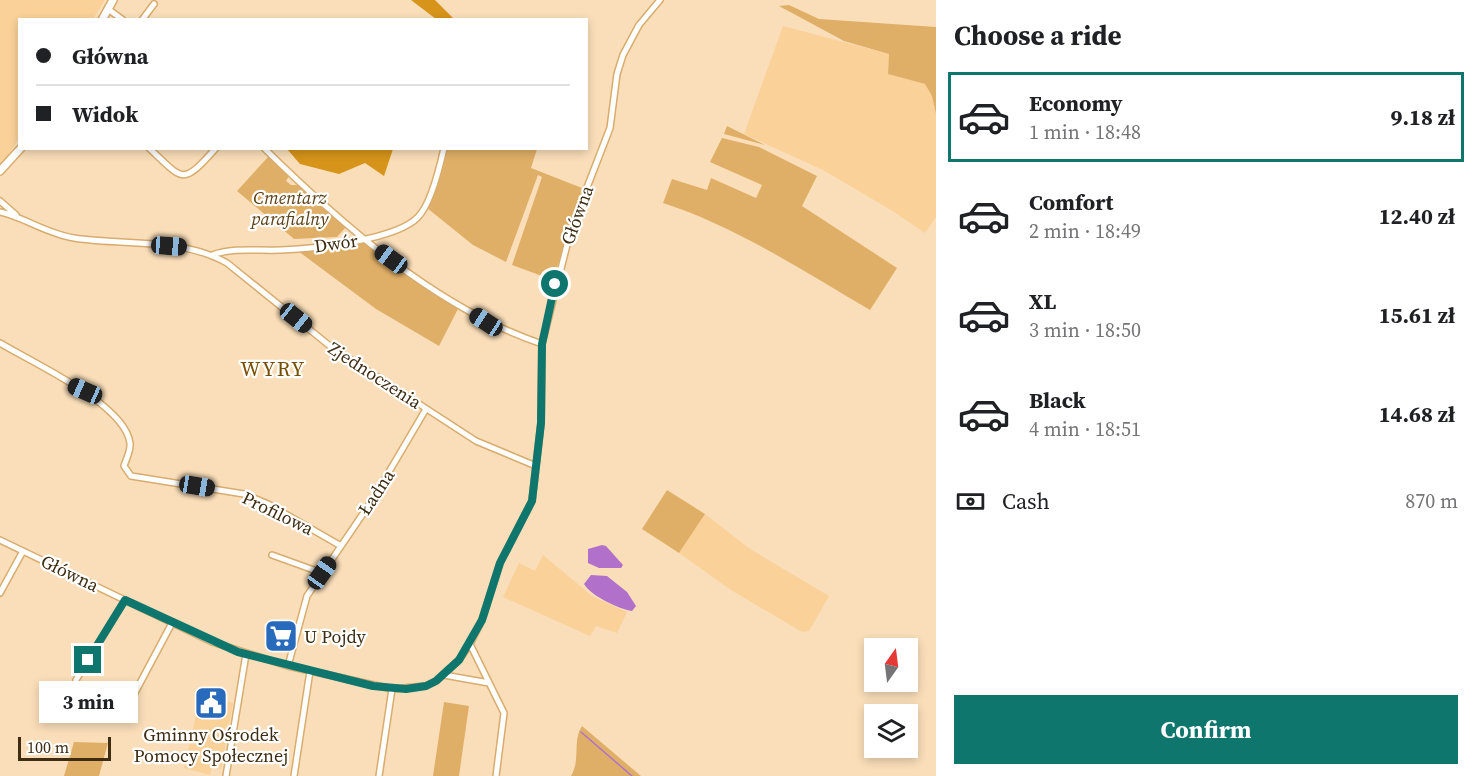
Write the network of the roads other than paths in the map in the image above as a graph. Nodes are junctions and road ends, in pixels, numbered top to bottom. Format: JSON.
{"nodes":[{"id":1,"x":113,"y":0,"type":"edge"},
{"id":2,"x":660,"y":0,"type":"edge"},
{"id":3,"x":154,"y":4,"type":"dead end"},
{"id":4,"x":108,"y":9,"type":"junction"},
{"id":5,"x":103,"y":18,"type":"edge"},
{"id":6,"x":120,"y":18,"type":"edge"},
{"id":7,"x":144,"y":18,"type":"edge"},
{"id":8,"x":19,"y":150,"type":"edge"},
{"id":9,"x":151,"y":150,"type":"edge"},
{"id":10,"x":214,"y":150,"type":"edge"},
{"id":11,"x":266,"y":150,"type":"edge"},
{"id":12,"x":444,"y":150,"type":"edge"},
{"id":13,"x":7,"y":165,"type":"junction"},
{"id":14,"x":0,"y":171,"type":"edge"},
{"id":15,"x":0,"y":179,"type":"edge"},
{"id":16,"x":0,"y":201,"type":"edge"},
{"id":17,"x":0,"y":212,"type":"edge"},
{"id":18,"x":20,"y":218,"type":"junction"},
{"id":19,"x":365,"y":239,"type":"junction"},
{"id":20,"x":212,"y":255,"type":"junction"},
{"id":21,"x":0,"y":343,"type":"edge"},
{"id":22,"x":542,"y":344,"type":"junction"},
{"id":23,"x":426,"y":409,"type":"junction"},
{"id":24,"x":536,"y":465,"type":"junction"},
{"id":25,"x":0,"y":540,"type":"edge"},
{"id":26,"x":341,"y":546,"type":"junction"},
{"id":27,"x":23,"y":551,"type":"junction"},
{"id":28,"x":272,"y":555,"type":"dead end"},
{"id":29,"x":322,"y":573,"type":"junction"},
{"id":30,"x":0,"y":593,"type":"edge"},
{"id":31,"x":125,"y":600,"type":"junction"},
{"id":32,"x":172,"y":623,"type":"junction"},
{"id":33,"x":470,"y":644,"type":"junction"},
{"id":34,"x":246,"y":654,"type":"junction"},
{"id":35,"x":288,"y":666,"type":"junction"},
{"id":36,"x":310,"y":671,"type":"junction"},
{"id":37,"x":444,"y":675,"type":"junction"},
{"id":38,"x":76,"y":680,"type":"dead end"},
{"id":39,"x":489,"y":683,"type":"junction"},
{"id":40,"x":393,"y":689,"type":"junction"},
{"id":41,"x":122,"y":717,"type":"dead end"},
{"id":42,"x":226,"y":776,"type":"edge"},
{"id":43,"x":294,"y":776,"type":"edge"},
{"id":44,"x":379,"y":776,"type":"edge"},
{"id":45,"x":496,"y":776,"type":"edge"}],
"edges":[{"from":1,"to":4,"type":"main road"},
{"from":2,"to":22,"type":"street","name":"Główna"},
{"from":3,"to":7,"type":"street"},
{"from":4,"to":5,"type":"main road"},
{"from":4,"to":6,"type":"street"},
{"from":8,"to":13,"type":"main road"},
{"from":9,"to":10,"type":"street"},
{"from":11,"to":19,"type":"street"},
{"from":12,"to":19,"type":"street","name":"Dwór"},
{"from":13,"to":14,"type":"main road"},
{"from":13,"to":15,"type":"main road"},
{"from":16,"to":18,"type":"street","name":"Zjednoczenia"},
{"from":17,"to":18,"type":"street","name":"Zjednoczenia"},
{"from":18,"to":20,"type":"street","name":"Zjednoczenia"},
{"from":19,"to":20,"type":"street","name":"Dwór"},
{"from":19,"to":22,"type":"street"},
{"from":20,"to":23,"type":"street","name":"Zjednoczenia"},
{"from":21,"to":26,"type":"street","name":"Profilowa"},
{"from":22,"to":24,"type":"street","name":"Główna"},
{"from":23,"to":24,"type":"street","name":"Zjednoczenia"},
{"from":23,"to":26,"type":"street","name":"Ładna"},
{"from":24,"to":33,"type":"street","name":"Główna"},
{"from":25,"to":27,"type":"street","name":"Główna"},
{"from":26,"to":29,"type":"street","name":"Ładna"},
{"from":27,"to":30,"type":"street"},
{"from":27,"to":31,"type":"street","name":"Główna"},
{"from":28,"to":29,"type":"street"},
{"from":29,"to":35,"type":"street","name":"Ładna"},
{"from":31,"to":32,"type":"street","name":"Główna"},
{"from":31,"to":38,"type":"street"},
{"from":32,"to":34,"type":"street","name":"Główna"},
{"from":32,"to":41,"type":"street"},
{"from":33,"to":37,"type":"street","name":"Główna"},
{"from":33,"to":39,"type":"street"},
{"from":34,"to":35,"type":"street","name":"Główna"},
{"from":34,"to":42,"type":"street"},
{"from":35,"to":36,"type":"street","name":"Główna"},
{"from":36,"to":40,"type":"street","name":"Główna"},
{"from":36,"to":43,"type":"street"},
{"from":37,"to":39,"type":"street"},
{"from":37,"to":40,"type":"street","name":"Główna"},
{"from":39,"to":45,"type":"street"},
{"from":40,"to":44,"type":"street"}]}
